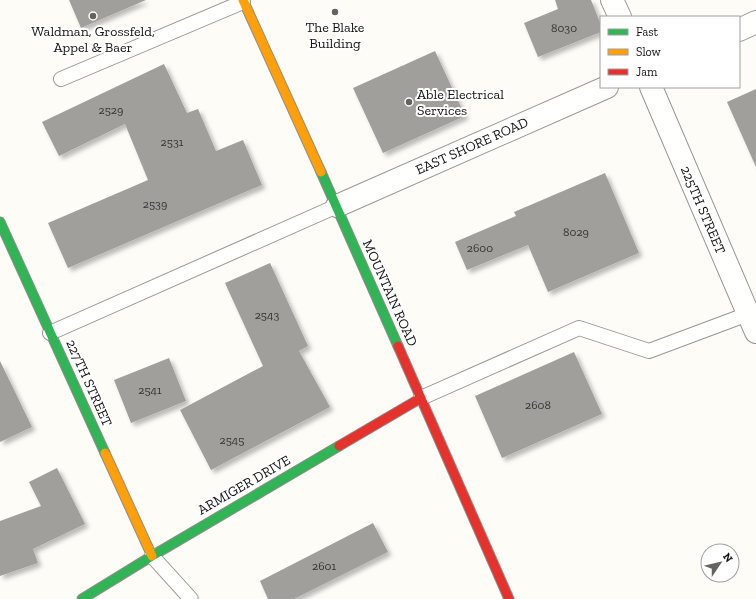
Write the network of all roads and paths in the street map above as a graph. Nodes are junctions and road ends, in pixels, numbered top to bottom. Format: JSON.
{"nodes":[{"id":1,"x":612,"y":0,"type":"edge"},
{"id":2,"x":243,"y":1,"type":"edge"},
{"id":3,"x":620,"y":16,"type":"edge"},
{"id":4,"x":756,"y":22,"type":"edge"},
{"id":5,"x":740,"y":30,"type":"edge"},
{"id":6,"x":61,"y":79,"type":"dead end"},
{"id":7,"x":605,"y":88,"type":"edge"},
{"id":8,"x":651,"y":88,"type":"edge"},
{"id":9,"x":337,"y":206,"type":"junction"},
{"id":10,"x":0,"y":222,"type":"edge"},
{"id":11,"x":752,"y":323,"type":"edge"},
{"id":12,"x":50,"y":333,"type":"junction"},
{"id":13,"x":421,"y":398,"type":"junction"},
{"id":14,"x":152,"y":556,"type":"junction"},
{"id":15,"x":82,"y":599,"type":"edge"},
{"id":16,"x":191,"y":599,"type":"edge"},
{"id":17,"x":509,"y":599,"type":"edge"}],
"edges":[{"from":1,"to":3,"type":"street"},
{"from":2,"to":6,"type":"lane"},
{"from":2,"to":9,"type":"street","name":"MOUNTAIN ROAD"},
{"from":4,"to":5,"type":"street"},
{"from":7,"to":9,"type":"street","name":"EAST SHORE ROAD"},
{"from":8,"to":11,"type":"street","name":"225TH STREET"},
{"from":9,"to":12,"type":"lane"},
{"from":9,"to":13,"type":"street","name":"MOUNTAIN ROAD"},
{"from":10,"to":12,"type":"street","name":"227TH STREET"},
{"from":11,"to":13,"type":"lane"},
{"from":12,"to":14,"type":"street","name":"227TH STREET"},
{"from":13,"to":14,"type":"street","name":"ARMIGER DRIVE"},
{"from":13,"to":17,"type":"street","name":"MOUNTAIN ROAD"},
{"from":14,"to":15,"type":"street","name":"ARMIGER DRIVE"},
{"from":14,"to":16,"type":"lane"}]}
